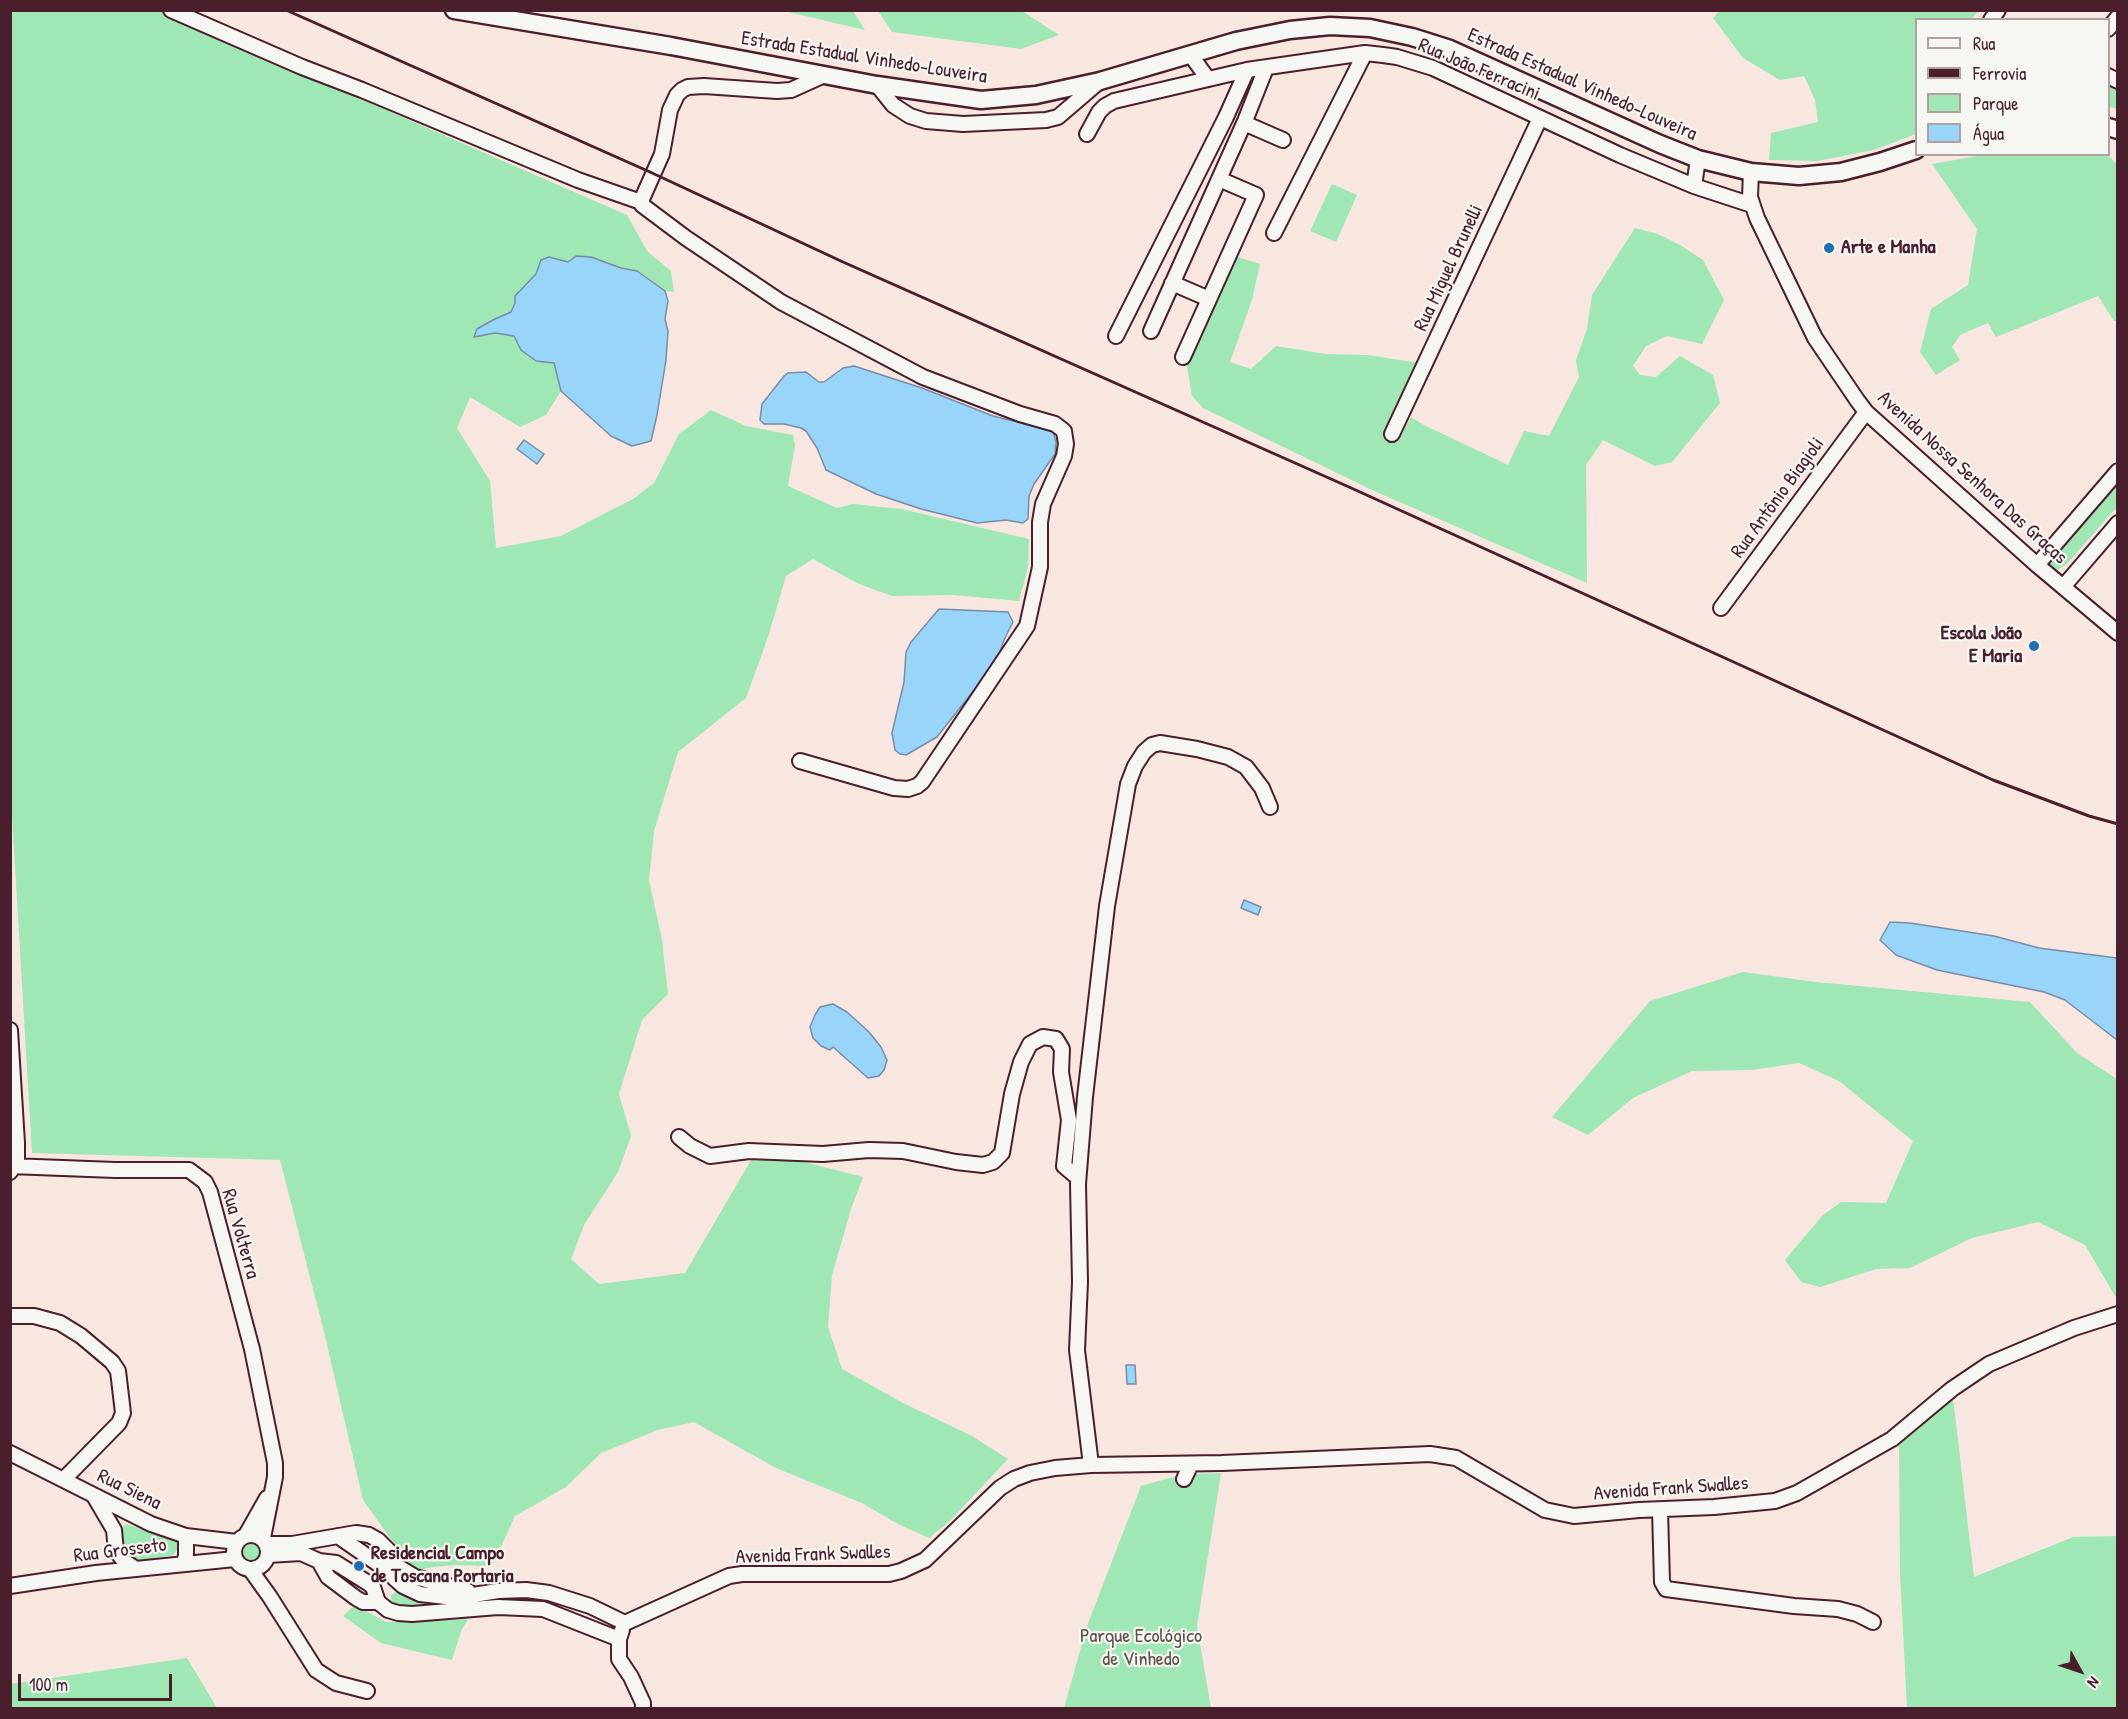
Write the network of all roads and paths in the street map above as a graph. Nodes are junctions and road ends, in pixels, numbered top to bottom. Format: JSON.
{"nodes":[{"id":1,"x":171,"y":10,"type":"edge"},
{"id":2,"x":454,"y":10,"type":"edge"},
{"id":3,"x":1365,"y":53,"type":"junction"},
{"id":4,"x":1190,"y":54,"type":"junction"},
{"id":5,"x":1266,"y":68,"type":"junction"},
{"id":6,"x":1247,"y":70,"type":"junction"},
{"id":7,"x":822,"y":76,"type":"junction"},
{"id":8,"x":1208,"y":80,"type":"junction"},
{"id":9,"x":1100,"y":81,"type":"junction"},
{"id":10,"x":877,"y":85,"type":"junction"},
{"id":11,"x":1540,"y":118,"type":"junction"},
{"id":12,"x":1244,"y":123,"type":"junction"},
{"id":13,"x":1087,"y":134,"type":"dead end"},
{"id":14,"x":1283,"y":140,"type":"dead end"},
{"id":15,"x":1915,"y":151,"type":"edge"},
{"id":16,"x":1698,"y":159,"type":"junction"},
{"id":17,"x":1751,"y":172,"type":"junction"},
{"id":18,"x":1220,"y":179,"type":"junction"},
{"id":19,"x":1694,"y":186,"type":"junction"},
{"id":20,"x":642,"y":202,"type":"junction"},
{"id":21,"x":1752,"y":205,"type":"junction"},
{"id":22,"x":1274,"y":233,"type":"dead end"},
{"id":23,"x":1173,"y":283,"type":"junction"},
{"id":24,"x":1209,"y":299,"type":"junction"},
{"id":25,"x":1151,"y":331,"type":"dead end"},
{"id":26,"x":1116,"y":336,"type":"dead end"},
{"id":27,"x":1183,"y":357,"type":"dead end"},
{"id":28,"x":1866,"y":412,"type":"junction"},
{"id":29,"x":1392,"y":434,"type":"dead end"},
{"id":30,"x":2118,"y":471,"type":"edge"},
{"id":31,"x":2118,"y":523,"type":"edge"},
{"id":32,"x":2037,"y":565,"type":"junction"},
{"id":33,"x":2063,"y":587,"type":"junction"},
{"id":34,"x":1721,"y":608,"type":"dead end"},
{"id":35,"x":2118,"y":633,"type":"edge"},
{"id":36,"x":800,"y":761,"type":"dead end"},
{"id":37,"x":1270,"y":807,"type":"dead end"},
{"id":38,"x":10,"y":1030,"type":"edge"},
{"id":39,"x":13,"y":1122,"type":"edge"},
{"id":40,"x":679,"y":1137,"type":"dead end"},
{"id":41,"x":11,"y":1168,"type":"edge"},
{"id":42,"x":1078,"y":1178,"type":"junction"},
{"id":43,"x":2118,"y":1314,"type":"edge"},
{"id":44,"x":10,"y":1316,"type":"edge"},
{"id":45,"x":10,"y":1453,"type":"edge"},
{"id":46,"x":1191,"y":1464,"type":"junction"},
{"id":47,"x":1091,"y":1465,"type":"junction"},
{"id":48,"x":64,"y":1479,"type":"junction"},
{"id":49,"x":1184,"y":1479,"type":"dead end"},
{"id":50,"x":273,"y":1488,"type":"junction"},
{"id":51,"x":94,"y":1496,"type":"junction"},
{"id":52,"x":1660,"y":1510,"type":"junction"},
{"id":53,"x":135,"y":1517,"type":"junction"},
{"id":54,"x":114,"y":1530,"type":"junction"},
{"id":55,"x":186,"y":1536,"type":"junction"},
{"id":56,"x":338,"y":1536,"type":"junction"},
{"id":57,"x":242,"y":1538,"type":"junction"},
{"id":58,"x":116,"y":1551,"type":"junction"},
{"id":59,"x":262,"y":1554,"type":"junction"},
{"id":60,"x":235,"y":1559,"type":"junction"},
{"id":61,"x":183,"y":1563,"type":"junction"},
{"id":62,"x":136,"y":1569,"type":"junction"},
{"id":63,"x":393,"y":1572,"type":"junction"},
{"id":64,"x":96,"y":1573,"type":"junction"},
{"id":65,"x":10,"y":1586,"type":"edge"},
{"id":66,"x":498,"y":1592,"type":"junction"},
{"id":67,"x":549,"y":1593,"type":"junction"},
{"id":68,"x":378,"y":1602,"type":"junction"},
{"id":69,"x":498,"y":1607,"type":"junction"},
{"id":70,"x":543,"y":1609,"type":"junction"},
{"id":71,"x":1873,"y":1622,"type":"dead end"},
{"id":72,"x":626,"y":1623,"type":"junction"},
{"id":73,"x":619,"y":1639,"type":"junction"},
{"id":74,"x":367,"y":1691,"type":"dead end"},
{"id":75,"x":642,"y":1708,"type":"edge"}],
"edges":[{"from":1,"to":20,"type":"street"},
{"from":2,"to":7,"type":"main road","name":"Estrada Estadual Vinhedo-Louveira"},
{"from":3,"to":5,"type":"street","name":"Rua João Ferracini"},
{"from":3,"to":11,"type":"street","name":"Rua João Ferracini"},
{"from":3,"to":22,"type":"street"},
{"from":4,"to":8,"type":"street"},
{"from":4,"to":9,"type":"main road","name":"Estrada Estadual Vinhedo-Louveira"},
{"from":4,"to":16,"type":"main road","name":"Estrada Estadual Vinhedo-Louveira"},
{"from":5,"to":6,"type":"street","name":"Rua João Ferracini"},
{"from":5,"to":12,"type":"street"},
{"from":6,"to":8,"type":"street","name":"Rua João Ferracini"},
{"from":6,"to":26,"type":"street"},
{"from":7,"to":10,"type":"main road","name":"Estrada Estadual Vinhedo-Louveira"},
{"from":7,"to":20,"type":"street"},
{"from":8,"to":13,"type":"street","name":"Rua João Ferracini"},
{"from":9,"to":10,"type":"main road","name":"Estrada Estadual Vinhedo-Louveira"},
{"from":9,"to":10,"type":"street"},
{"from":11,"to":19,"type":"street","name":"Rua João Ferracini"},
{"from":11,"to":29,"type":"street","name":"Rua Miguel Brunelli"},
{"from":12,"to":14,"type":"street"},
{"from":12,"to":18,"type":"street"},
{"from":15,"to":17,"type":"main road","name":"Estrada Estadual Vinhedo-Louveira"},
{"from":16,"to":17,"type":"main road","name":"Estrada Estadual Vinhedo-Louveira"},
{"from":16,"to":19,"type":"street"},
{"from":17,"to":21,"type":"street","name":"Avenida Nossa Senhora Das Graças"},
{"from":18,"to":23,"type":"street"},
{"from":18,"to":24,"type":"street"},
{"from":19,"to":21,"type":"street","name":"Rua João Ferracini"},
{"from":20,"to":36,"type":"street"},
{"from":21,"to":28,"type":"street","name":"Avenida Nossa Senhora Das Graças"},
{"from":23,"to":24,"type":"street"},
{"from":23,"to":25,"type":"street"},
{"from":24,"to":27,"type":"street"},
{"from":28,"to":32,"type":"street","name":"Avenida Nossa Senhora Das Graças"},
{"from":28,"to":34,"type":"street","name":"Rua Antônio Biagioli"},
{"from":30,"to":32,"type":"street"},
{"from":31,"to":33,"type":"street"},
{"from":32,"to":33,"type":"street","name":"Avenida Nossa Senhora Das Graças"},
{"from":33,"to":35,"type":"street","name":"Avenida Nossa Senhora Das Graças"},
{"from":37,"to":42,"type":"street"},
{"from":38,"to":39,"type":"street"},
{"from":39,"to":41,"type":"street"},
{"from":40,"to":42,"type":"street"},
{"from":41,"to":50,"type":"street","name":"Rua Volterra"},
{"from":42,"to":47,"type":"street"},
{"from":43,"to":52,"type":"street","name":"Avenida Frank Swalles"},
{"from":44,"to":48,"type":"street"},
{"from":45,"to":48,"type":"street","name":"Rua Siena"},
{"from":46,"to":47,"type":"street","name":"Avenida Frank Swalles"},
{"from":46,"to":49,"type":"street"},
{"from":46,"to":52,"type":"street","name":"Avenida Frank Swalles"},
{"from":47,"to":72,"type":"street","name":"Avenida Frank Swalles"},
{"from":48,"to":51,"type":"street","name":"Rua Siena"},
{"from":50,"to":57,"type":"street","name":"Rua Volterra"},
{"from":50,"to":59,"type":"street","name":"Rua Volterra"},
{"from":51,"to":53,"type":"street","name":"Rua Siena"},
{"from":51,"to":54,"type":"street"},
{"from":52,"to":71,"type":"street"},
{"from":53,"to":54,"type":"street"},
{"from":53,"to":55,"type":"street","name":"Rua Siena"},
{"from":54,"to":58,"type":"street"},
{"from":55,"to":57,"type":"street","name":"Rua Siena"},
{"from":55,"to":61,"type":"street"},
{"from":56,"to":59,"type":"street"},
{"from":56,"to":63,"type":"street"},
{"from":56,"to":63,"type":"street"},
{"from":57,"to":59,"type":"street","name":"Rua Siena"},
{"from":57,"to":60,"type":"street"},
{"from":58,"to":62,"type":"street"},
{"from":58,"to":64,"type":"street"},
{"from":59,"to":60,"type":"street"},
{"from":59,"to":68,"type":"street"},
{"from":59,"to":74,"type":"street"},
{"from":60,"to":61,"type":"street","name":"Rua Grosseto"},
{"from":61,"to":62,"type":"street","name":"Rua Grosseto"},
{"from":62,"to":64,"type":"street","name":"Rua Grosseto"},
{"from":63,"to":66,"type":"street"},
{"from":63,"to":68,"type":"street"},
{"from":64,"to":65,"type":"street","name":"Rua Grosseto"},
{"from":66,"to":67,"type":"street"},
{"from":66,"to":69,"type":"street"},
{"from":67,"to":70,"type":"street"},
{"from":67,"to":72,"type":"street"},
{"from":68,"to":69,"type":"street"},
{"from":69,"to":70,"type":"street"},
{"from":70,"to":73,"type":"street"},
{"from":72,"to":73,"type":"street"},
{"from":73,"to":75,"type":"street"}]}
